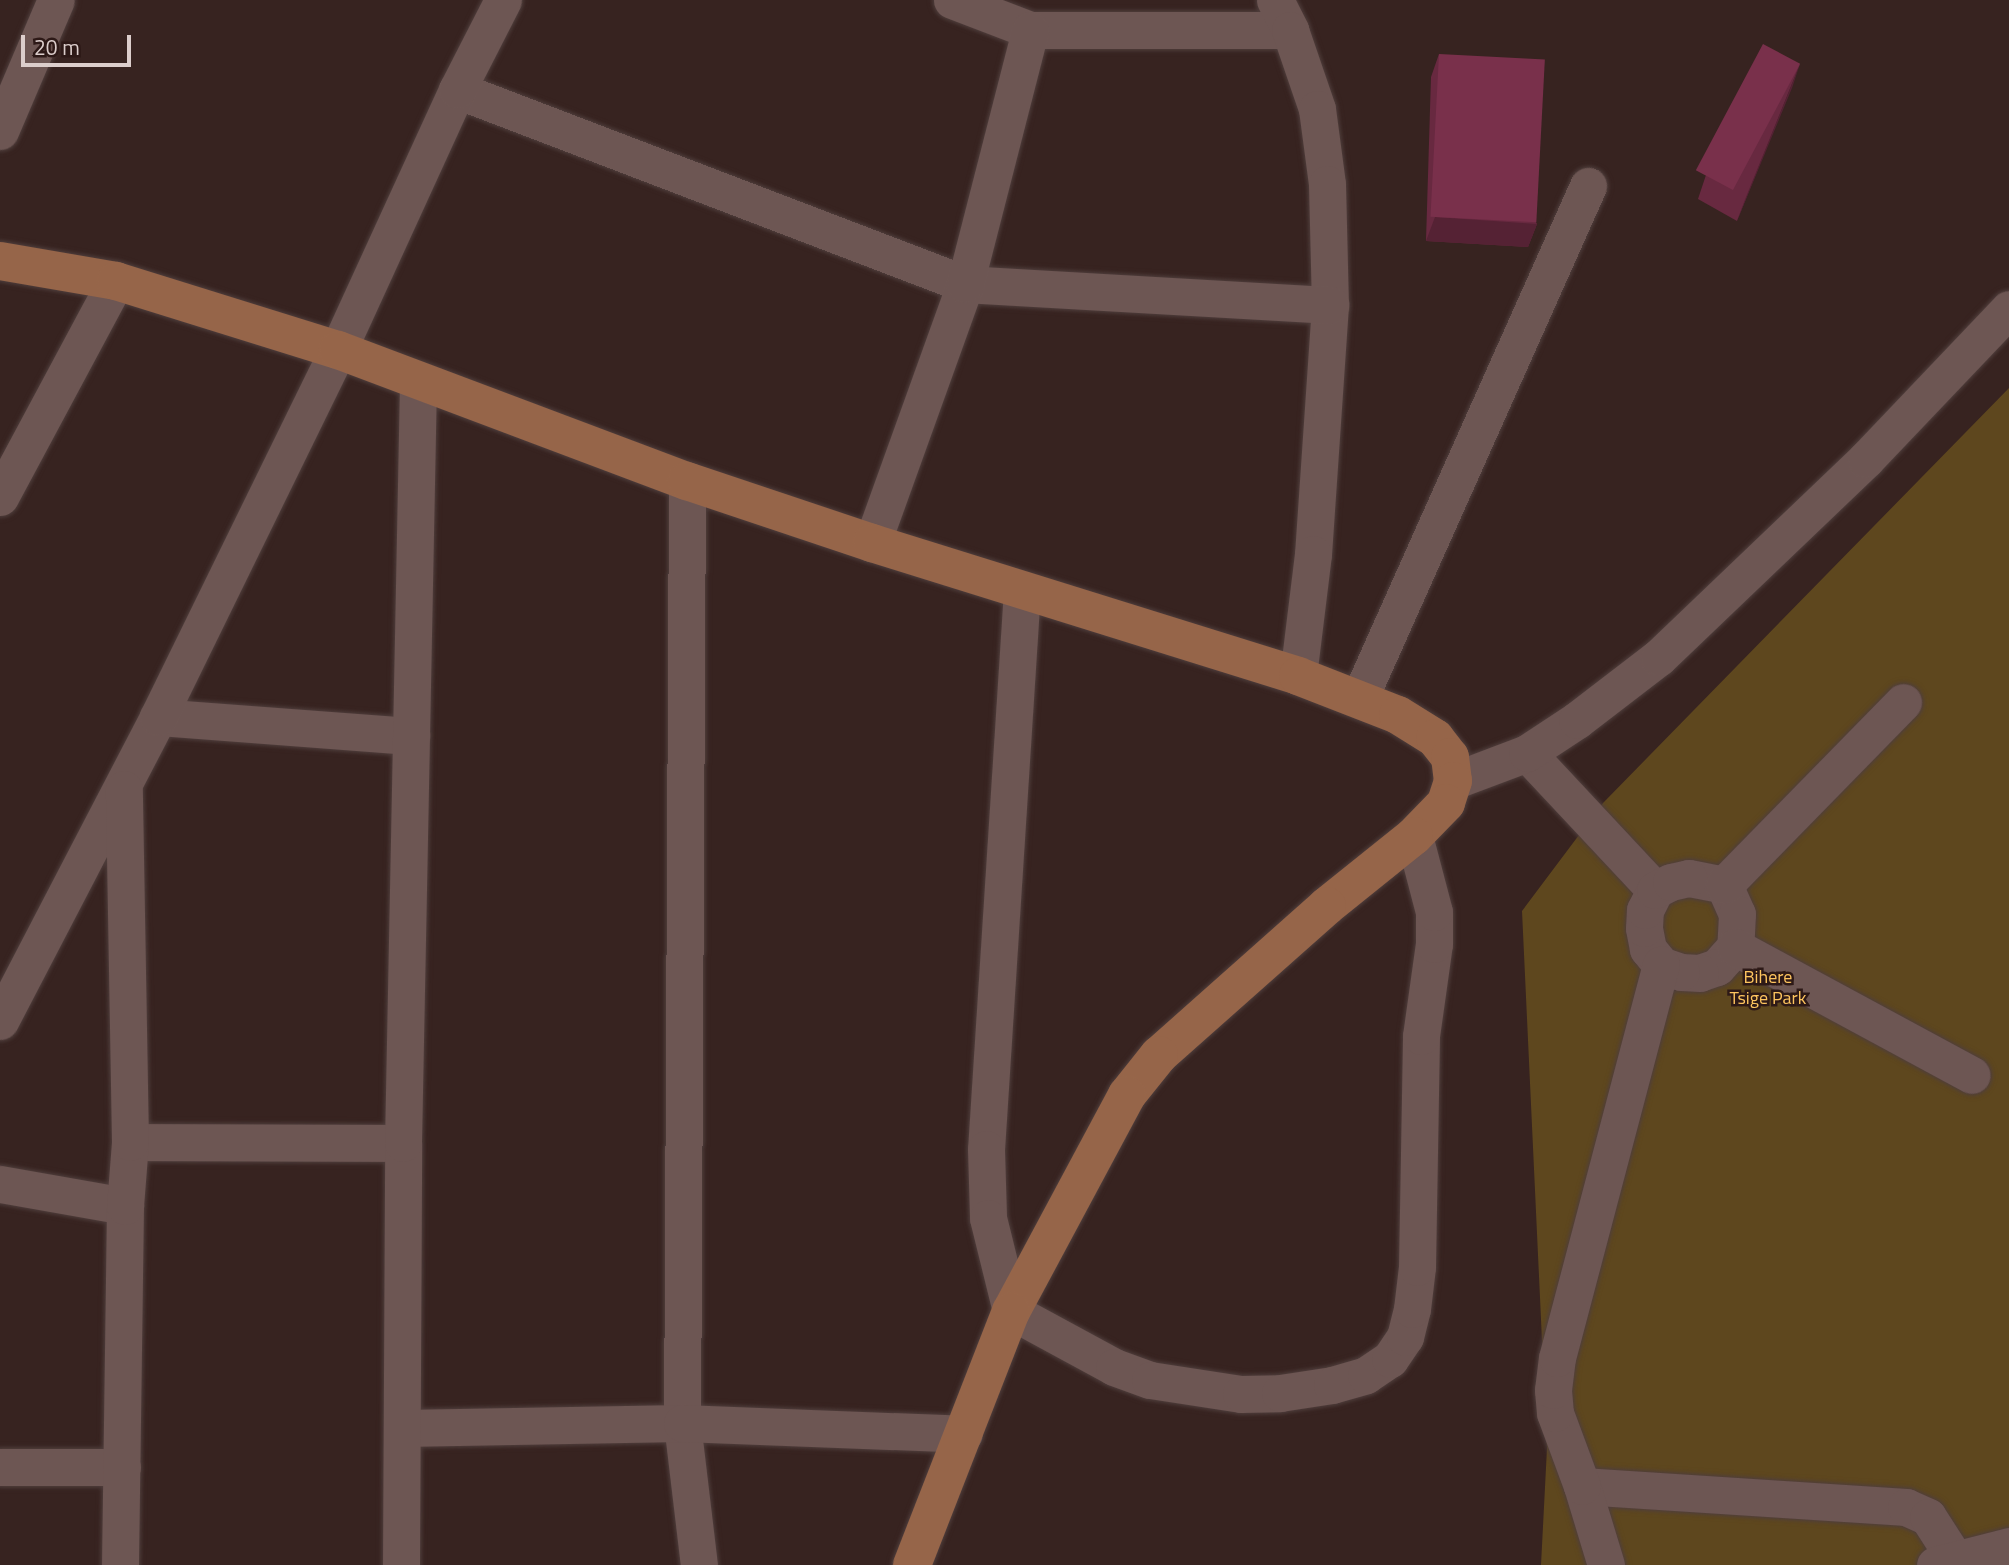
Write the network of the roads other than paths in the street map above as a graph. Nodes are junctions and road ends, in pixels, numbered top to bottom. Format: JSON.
{"nodes":[{"id":1,"x":56,"y":0,"type":"edge"},
{"id":2,"x":503,"y":0,"type":"edge"},
{"id":3,"x":952,"y":0,"type":"edge"},
{"id":4,"x":1282,"y":15,"type":"edge"},
{"id":5,"x":1030,"y":30,"type":"junction"},
{"id":6,"x":457,"y":90,"type":"junction"},
{"id":7,"x":0,"y":131,"type":"edge"},
{"id":8,"x":1588,"y":186,"type":"dead end"},
{"id":9,"x":0,"y":261,"type":"edge"},
{"id":10,"x":116,"y":281,"type":"junction"},
{"id":11,"x":965,"y":284,"type":"junction"},
{"id":12,"x":1330,"y":305,"type":"junction"},
{"id":13,"x":2009,"y":309,"type":"edge"},
{"id":14,"x":338,"y":350,"type":"junction"},
{"id":15,"x":418,"y":381,"type":"junction"},
{"id":16,"x":687,"y":481,"type":"junction"},
{"id":17,"x":0,"y":497,"type":"edge"},
{"id":18,"x":872,"y":543,"type":"junction"},
{"id":19,"x":1022,"y":590,"type":"junction"},
{"id":20,"x":1298,"y":676,"type":"junction"},
{"id":21,"x":1359,"y":699,"type":"junction"},
{"id":22,"x":1903,"y":702,"type":"dead end"},
{"id":23,"x":158,"y":718,"type":"junction"},
{"id":24,"x":411,"y":736,"type":"junction"},
{"id":25,"x":1527,"y":753,"type":"junction"},
{"id":26,"x":1453,"y":781,"type":"junction"},
{"id":27,"x":124,"y":786,"type":"junction"},
{"id":28,"x":1414,"y":836,"type":"junction"},
{"id":29,"x":1724,"y":885,"type":"junction"},
{"id":30,"x":1654,"y":890,"type":"junction"},
{"id":31,"x":1735,"y":947,"type":"junction"},
{"id":32,"x":1661,"y":965,"type":"junction"},
{"id":33,"x":0,"y":1021,"type":"edge"},
{"id":34,"x":1972,"y":1075,"type":"dead end"},
{"id":35,"x":130,"y":1142,"type":"junction"},
{"id":36,"x":403,"y":1143,"type":"junction"},
{"id":37,"x":0,"y":1184,"type":"edge"},
{"id":38,"x":125,"y":1206,"type":"junction"},
{"id":39,"x":1011,"y":1311,"type":"junction"},
{"id":40,"x":682,"y":1423,"type":"junction"},
{"id":41,"x":402,"y":1428,"type":"junction"},
{"id":42,"x":964,"y":1434,"type":"junction"},
{"id":43,"x":0,"y":1467,"type":"edge"},
{"id":44,"x":122,"y":1467,"type":"junction"},
{"id":45,"x":1582,"y":1486,"type":"junction"},
{"id":46,"x":2009,"y":1546,"type":"edge"},
{"id":47,"x":1945,"y":1562,"type":"edge"},
{"id":48,"x":120,"y":1565,"type":"edge"},
{"id":49,"x":401,"y":1565,"type":"edge"},
{"id":50,"x":699,"y":1565,"type":"edge"},
{"id":51,"x":912,"y":1565,"type":"edge"},
{"id":52,"x":1606,"y":1565,"type":"edge"}],
"edges":[{"from":1,"to":7,"type":"street"},
{"from":2,"to":6,"type":"street"},
{"from":3,"to":5,"type":"street"},
{"from":4,"to":5,"type":"street"},
{"from":4,"to":12,"type":"street"},
{"from":5,"to":11,"type":"street"},
{"from":6,"to":11,"type":"street"},
{"from":6,"to":14,"type":"street"},
{"from":8,"to":21,"type":"street"},
{"from":9,"to":10,"type":"main road"},
{"from":10,"to":14,"type":"main road"},
{"from":10,"to":17,"type":"street"},
{"from":11,"to":12,"type":"street"},
{"from":11,"to":18,"type":"street"},
{"from":12,"to":20,"type":"street"},
{"from":13,"to":25,"type":"street"},
{"from":14,"to":15,"type":"main road"},
{"from":14,"to":23,"type":"street"},
{"from":15,"to":16,"type":"main road"},
{"from":15,"to":24,"type":"street"},
{"from":16,"to":18,"type":"main road"},
{"from":16,"to":40,"type":"street"},
{"from":18,"to":19,"type":"main road"},
{"from":19,"to":20,"type":"main road"},
{"from":19,"to":39,"type":"street"},
{"from":20,"to":21,"type":"main road"},
{"from":21,"to":26,"type":"main road"},
{"from":22,"to":29,"type":"street"},
{"from":23,"to":24,"type":"street"},
{"from":23,"to":27,"type":"street"},
{"from":24,"to":36,"type":"street"},
{"from":25,"to":26,"type":"street"},
{"from":25,"to":30,"type":"street"},
{"from":26,"to":28,"type":"main road"},
{"from":27,"to":33,"type":"street"},
{"from":27,"to":35,"type":"street"},
{"from":28,"to":39,"type":"main road"},
{"from":28,"to":39,"type":"street"},
{"from":29,"to":30,"type":"street"},
{"from":29,"to":31,"type":"street"},
{"from":30,"to":32,"type":"street"},
{"from":31,"to":32,"type":"street"},
{"from":31,"to":34,"type":"street"},
{"from":32,"to":45,"type":"street"},
{"from":35,"to":36,"type":"street"},
{"from":35,"to":38,"type":"street"},
{"from":36,"to":41,"type":"street"},
{"from":37,"to":38,"type":"street"},
{"from":38,"to":44,"type":"street"},
{"from":39,"to":42,"type":"main road"},
{"from":40,"to":41,"type":"street"},
{"from":40,"to":42,"type":"street"},
{"from":40,"to":50,"type":"street"},
{"from":41,"to":49,"type":"street"},
{"from":42,"to":51,"type":"main road"},
{"from":43,"to":44,"type":"street"},
{"from":44,"to":48,"type":"street"},
{"from":45,"to":47,"type":"street"},
{"from":45,"to":52,"type":"street"},
{"from":46,"to":47,"type":"street"}]}
